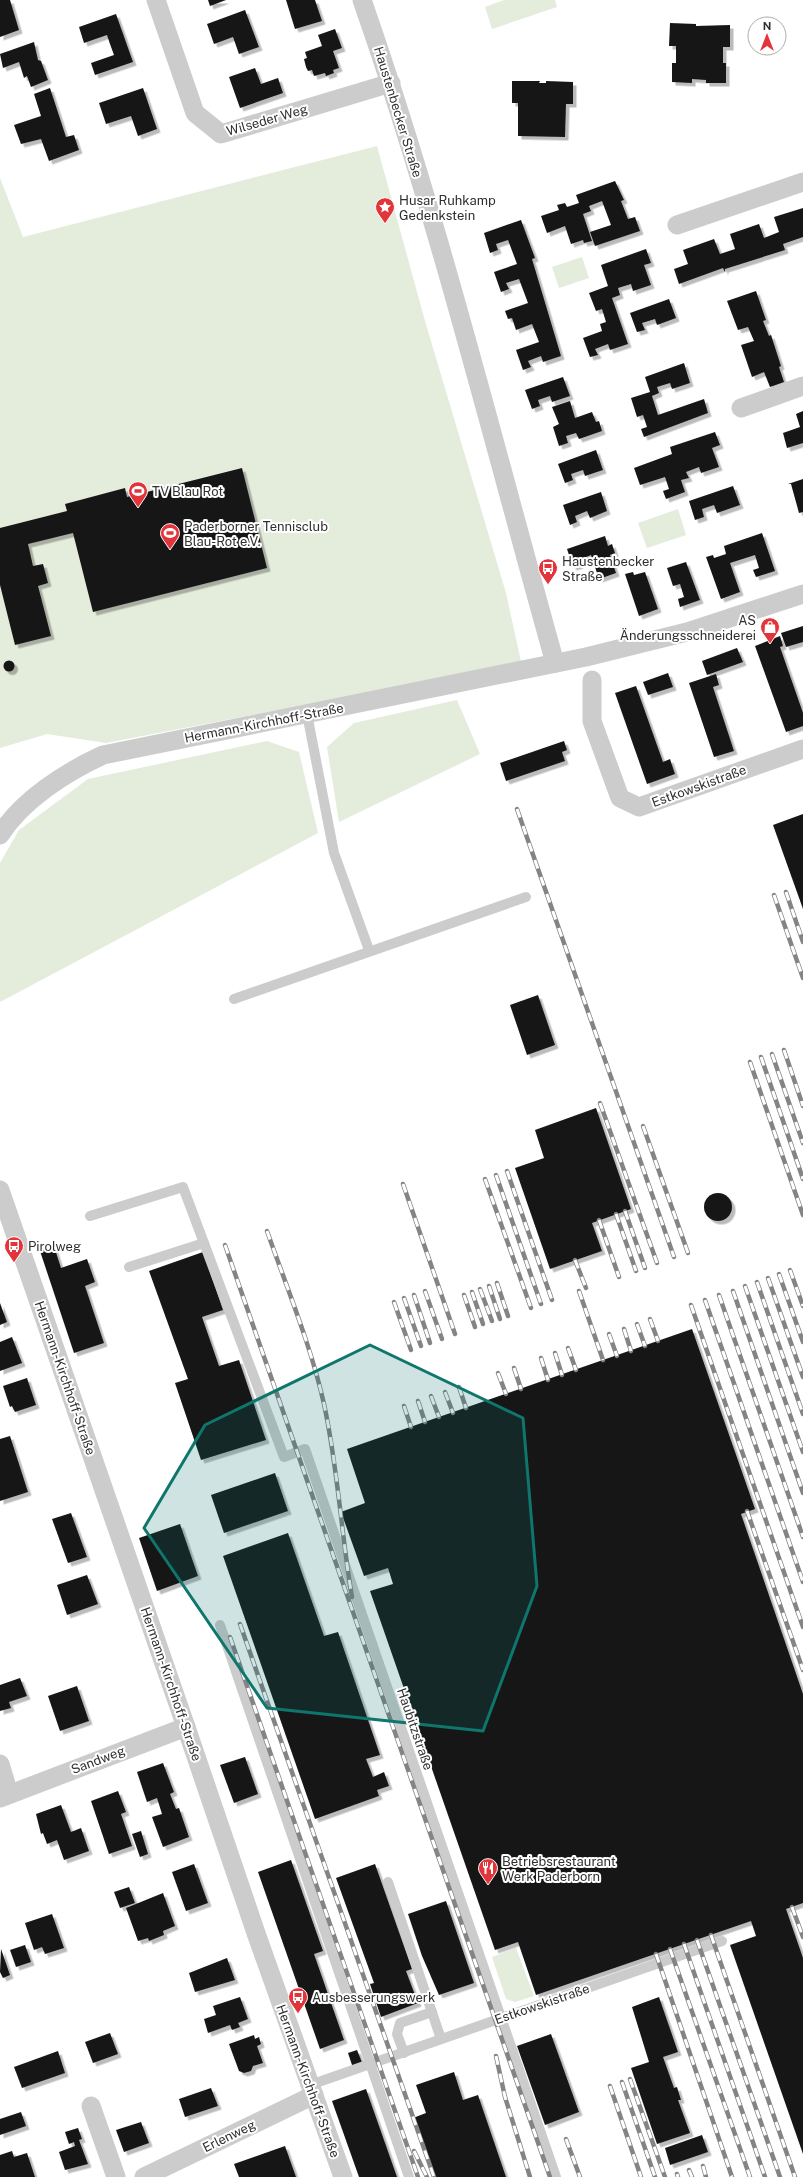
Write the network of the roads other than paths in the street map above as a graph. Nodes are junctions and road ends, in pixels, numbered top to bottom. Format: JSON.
{"nodes":[{"id":1,"x":156,"y":0,"type":"edge"},
{"id":2,"x":362,"y":0,"type":"edge"},
{"id":3,"x":391,"y":82,"type":"junction"},
{"id":4,"x":803,"y":182,"type":"edge"},
{"id":5,"x":677,"y":225,"type":"dead end"},
{"id":6,"x":803,"y":386,"type":"edge"},
{"id":7,"x":741,"y":408,"type":"dead end"},
{"id":8,"x":803,"y":594,"type":"edge"},
{"id":9,"x":555,"y":663,"type":"junction"},
{"id":10,"x":592,"y":680,"type":"dead end"},
{"id":11,"x":307,"y":714,"type":"junction"},
{"id":12,"x":803,"y":749,"type":"edge"},
{"id":13,"x":0,"y":835,"type":"edge"},
{"id":14,"x":526,"y":897,"type":"dead end"},
{"id":15,"x":370,"y":950,"type":"junction"},
{"id":16,"x":234,"y":999,"type":"dead end"},
{"id":17,"x":0,"y":1190,"type":"edge"},
{"id":18,"x":90,"y":1216,"type":"dead end"},
{"id":19,"x":5,"y":1226,"type":"edge"},
{"id":20,"x":204,"y":1243,"type":"junction"},
{"id":21,"x":129,"y":1267,"type":"dead end"},
{"id":22,"x":220,"y":1625,"type":"dead end"},
{"id":23,"x":186,"y":1727,"type":"junction"},
{"id":24,"x":0,"y":1764,"type":"edge"},
{"id":25,"x":5,"y":1796,"type":"edge"},
{"id":26,"x":388,"y":1882,"type":"dead end"},
{"id":27,"x":722,"y":1941,"type":"dead end"},
{"id":28,"x":432,"y":2012,"type":"junction"},
{"id":29,"x":501,"y":2018,"type":"junction"},
{"id":30,"x":441,"y":2039,"type":"junction"},
{"id":31,"x":404,"y":2053,"type":"junction"},
{"id":32,"x":367,"y":2065,"type":"junction"},
{"id":33,"x":312,"y":2090,"type":"junction"},
{"id":34,"x":91,"y":2106,"type":"dead end"},
{"id":35,"x":116,"y":2177,"type":"edge"},
{"id":36,"x":144,"y":2177,"type":"edge"},
{"id":37,"x":343,"y":2177,"type":"edge"},
{"id":38,"x":409,"y":2177,"type":"edge"},
{"id":39,"x":556,"y":2177,"type":"edge"}],
"edges":[{"from":1,"to":3,"type":"street","name":"Wilseder Weg"},
{"from":2,"to":3,"type":"street","name":"Haustenbecker Straße"},
{"from":3,"to":9,"type":"street","name":"Haustenbecker Straße"},
{"from":4,"to":5,"type":"street"},
{"from":6,"to":7,"type":"street"},
{"from":8,"to":9,"type":"street","name":"Hermann-Kirchhoff-Straße"},
{"from":9,"to":11,"type":"street","name":"Hermann-Kirchhoff-Straße"},
{"from":10,"to":12,"type":"street","name":"Estkowskistraße"},
{"from":11,"to":13,"type":"street","name":"Hermann-Kirchhoff-Straße"},
{"from":11,"to":15,"type":"lane"},
{"from":14,"to":15,"type":"lane"},
{"from":15,"to":16,"type":"lane"},
{"from":17,"to":19,"type":"street","name":"Hermann-Kirchhoff-Straße"},
{"from":18,"to":20,"type":"lane"},
{"from":19,"to":23,"type":"street","name":"Hermann-Kirchhoff-Straße"},
{"from":20,"to":21,"type":"lane"},
{"from":20,"to":29,"type":"lane","name":"Haubitzstraße"},
{"from":22,"to":32,"type":"lane"},
{"from":23,"to":25,"type":"street","name":"Sandweg"},
{"from":23,"to":33,"type":"street","name":"Hermann-Kirchhoff-Straße"},
{"from":24,"to":25,"type":"street","name":"Sandweg"},
{"from":26,"to":28,"type":"lane"},
{"from":27,"to":29,"type":"lane","name":"Estkowskistraße"},
{"from":28,"to":30,"type":"lane"},
{"from":28,"to":31,"type":"lane"},
{"from":29,"to":30,"type":"lane","name":"Estkowskistraße"},
{"from":29,"to":39,"type":"lane","name":"Haubitzstraße"},
{"from":30,"to":31,"type":"lane","name":"Estkowskistraße"},
{"from":31,"to":32,"type":"lane","name":"Estkowskistraße"},
{"from":32,"to":33,"type":"lane","name":"Estkowskistraße"},
{"from":32,"to":38,"type":"lane"},
{"from":33,"to":36,"type":"street","name":"Erlenweg"},
{"from":33,"to":37,"type":"street","name":"Hermann-Kirchhoff-Straße"},
{"from":34,"to":35,"type":"street"}]}
